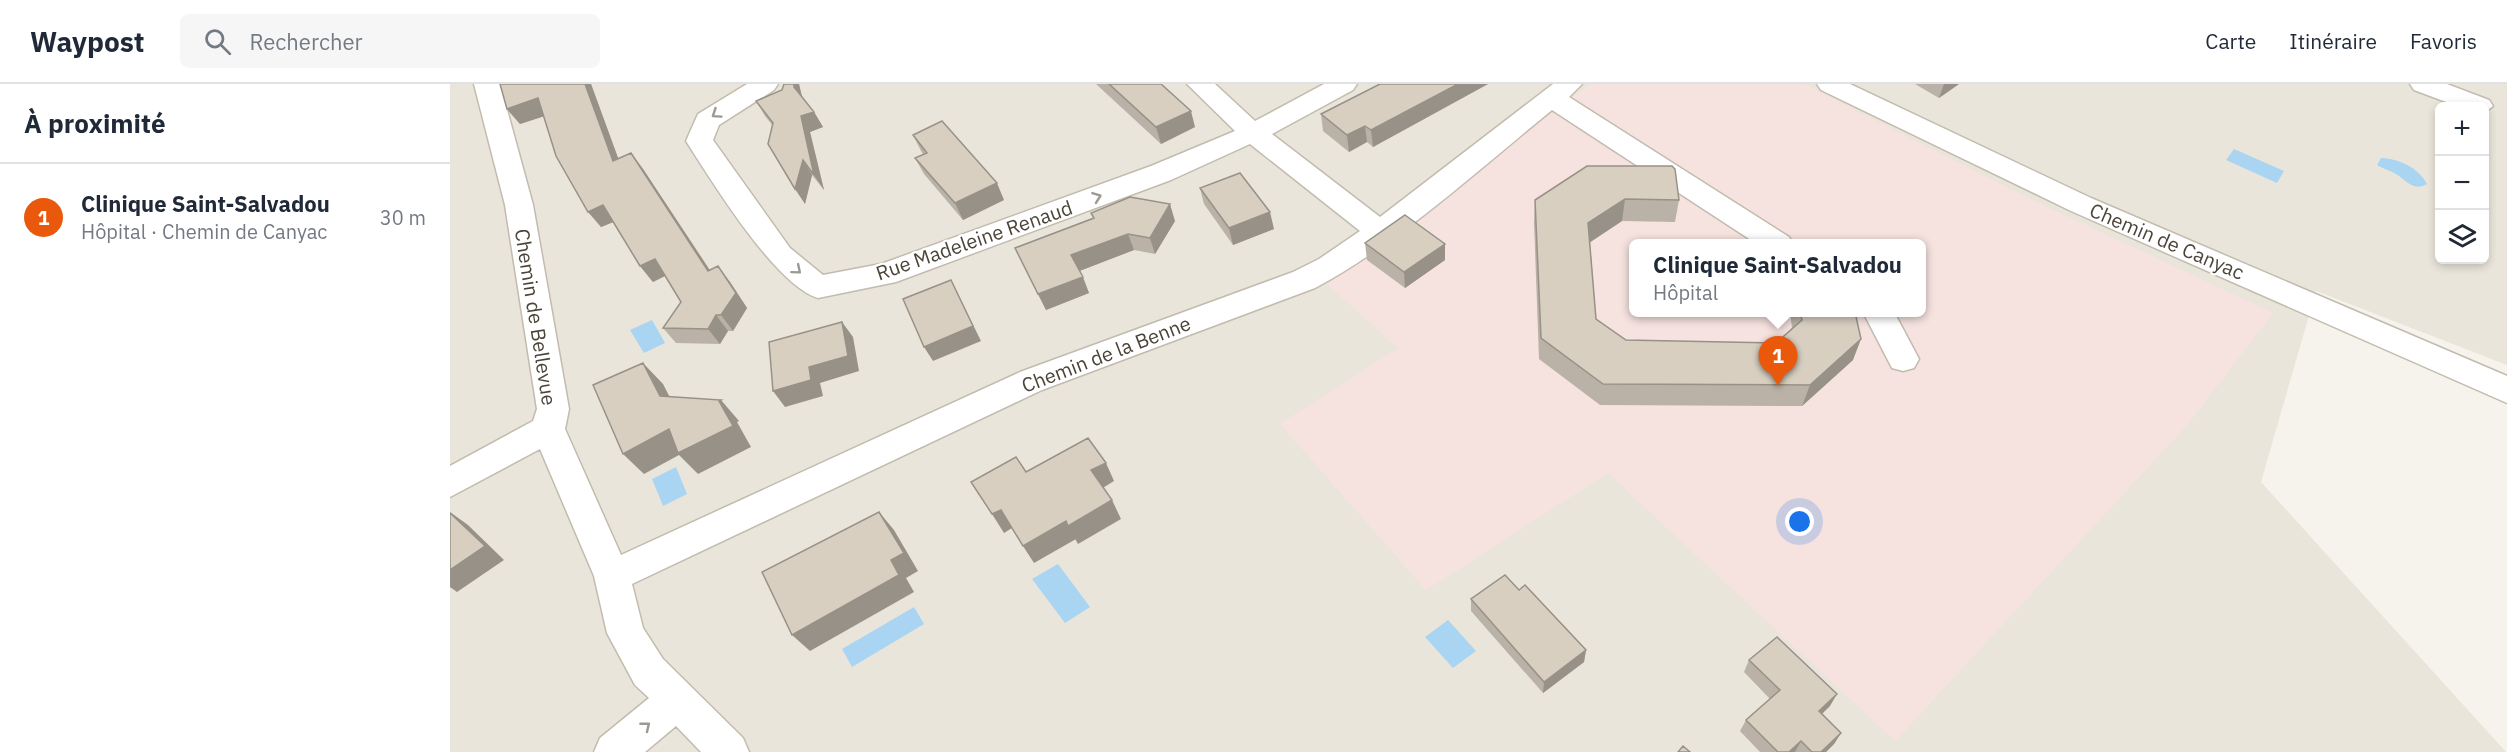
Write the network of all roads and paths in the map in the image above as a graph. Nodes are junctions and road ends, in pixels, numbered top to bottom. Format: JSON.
{"nodes":[{"id":1,"x":487,"y":84,"type":"edge"},
{"id":2,"x":765,"y":84,"type":"edge"},
{"id":3,"x":1200,"y":84,"type":"edge"},
{"id":4,"x":1344,"y":84,"type":"edge"},
{"id":5,"x":1830,"y":84,"type":"edge"},
{"id":6,"x":2423,"y":84,"type":"edge"},
{"id":7,"x":1561,"y":91,"type":"edge"},
{"id":8,"x":2468,"y":102,"type":"edge"},
{"id":9,"x":1253,"y":133,"type":"junction"},
{"id":10,"x":1380,"y":232,"type":"junction"},
{"id":11,"x":1773,"y":239,"type":"edge"},
{"id":12,"x":1881,"y":317,"type":"edge"},
{"id":13,"x":1903,"y":359,"type":"dead end"},
{"id":14,"x":2507,"y":390,"type":"edge"},
{"id":15,"x":548,"y":429,"type":"junction"},
{"id":16,"x":450,"y":483,"type":"edge"},
{"id":17,"x":612,"y":576,"type":"junction"},
{"id":18,"x":678,"y":700,"type":"junction"},
{"id":19,"x":614,"y":752,"type":"edge"},
{"id":20,"x":729,"y":752,"type":"edge"}],
"edges":[{"from":1,"to":15,"type":"street","name":"Chemin de Bellevue"},
{"from":2,"to":9,"type":"street","name":"Rue Madeleine Renaud","one_way":true},
{"from":3,"to":9,"type":"street"},
{"from":4,"to":9,"type":"street"},
{"from":5,"to":14,"type":"street","name":"Chemin de Canyac"},
{"from":6,"to":8,"type":"street"},
{"from":7,"to":10,"type":"street","name":"Chemin de la Benne"},
{"from":7,"to":11,"type":"street"},
{"from":9,"to":10,"type":"street"},
{"from":10,"to":17,"type":"street","name":"Chemin de la Benne"},
{"from":12,"to":13,"type":"street"},
{"from":15,"to":16,"type":"street"},
{"from":15,"to":17,"type":"street","name":"Chemin de Bellevue"},
{"from":17,"to":18,"type":"street","name":"Chemin de Bellevue"},
{"from":19,"to":18,"type":"street","one_way":true},
{"from":18,"to":20,"type":"street","name":"Chemin de Bellevue"}]}
